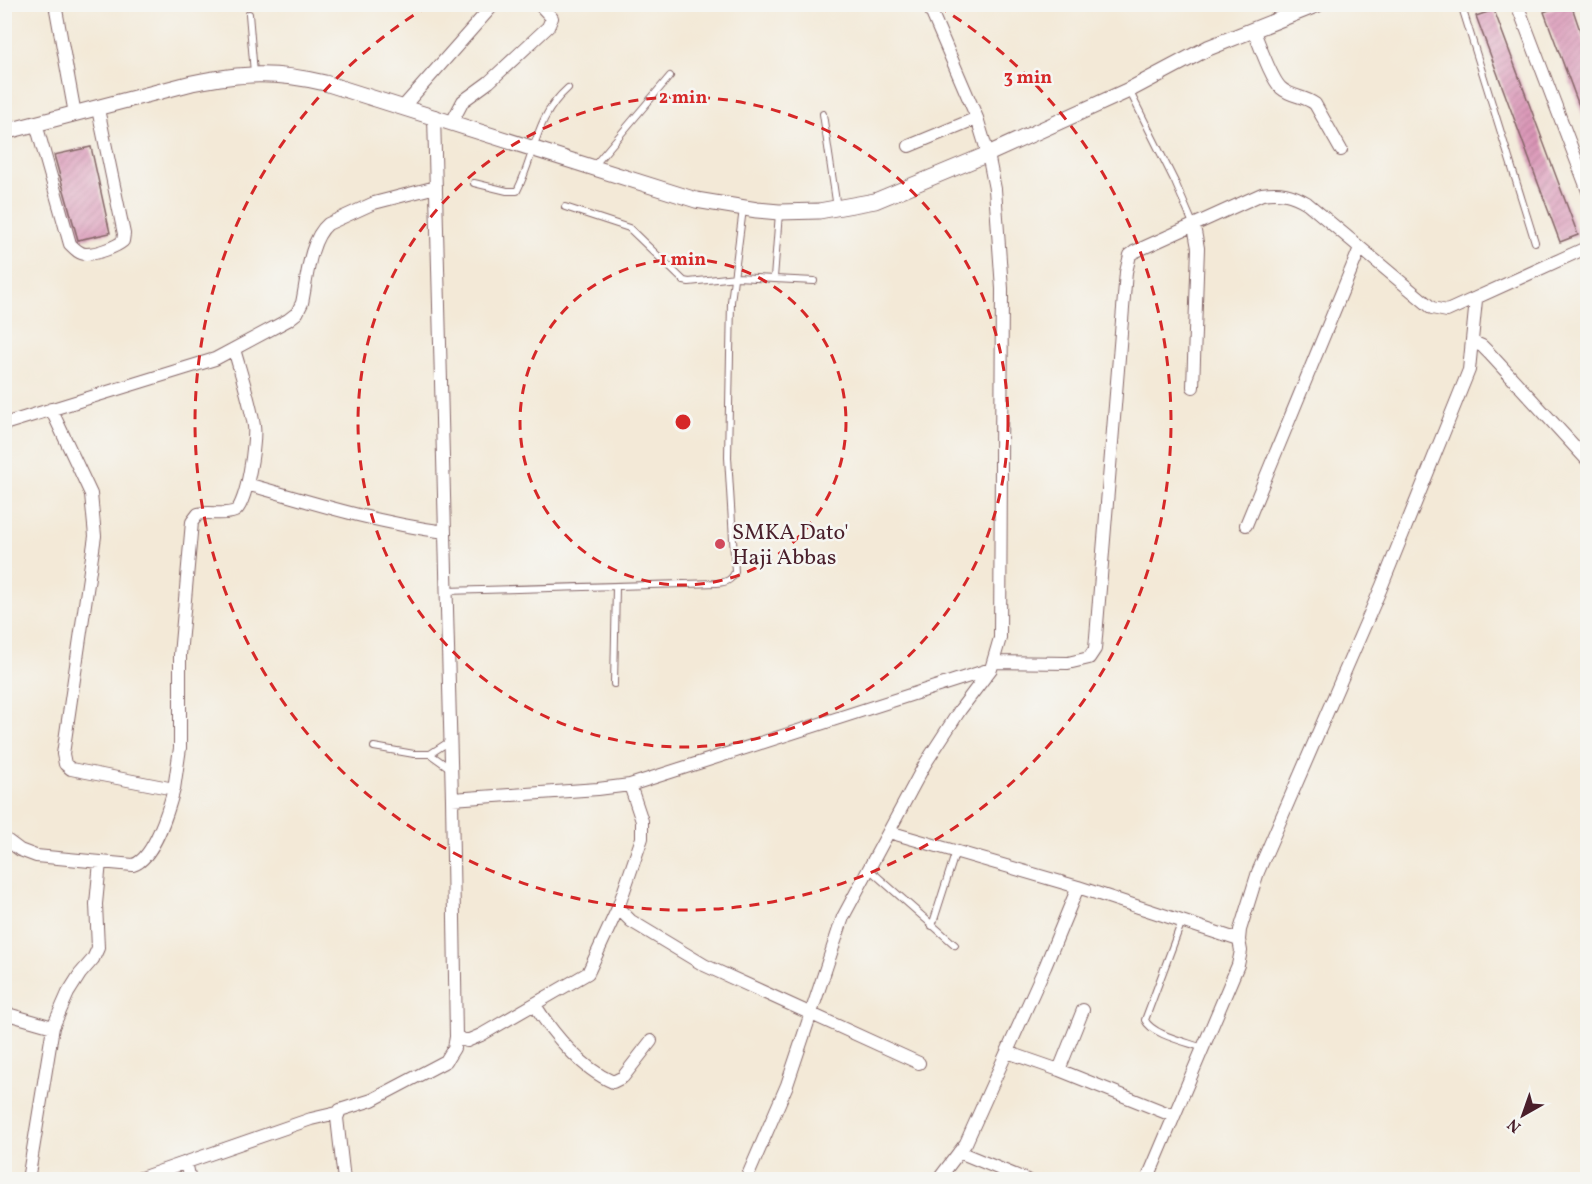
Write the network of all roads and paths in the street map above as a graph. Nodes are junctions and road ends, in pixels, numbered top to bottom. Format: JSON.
{"nodes":[{"id":1,"x":55,"y":4,"type":"edge"},
{"id":2,"x":494,"y":4,"type":"edge"},
{"id":3,"x":539,"y":4,"type":"edge"},
{"id":4,"x":928,"y":4,"type":"edge"},
{"id":5,"x":1318,"y":4,"type":"edge"},
{"id":6,"x":1461,"y":4,"type":"edge"},
{"id":7,"x":1517,"y":4,"type":"edge"},
{"id":8,"x":1303,"y":7,"type":"edge"},
{"id":9,"x":249,"y":14,"type":"dead end"},
{"id":10,"x":1253,"y":29,"type":"junction"},
{"id":11,"x":255,"y":74,"type":"junction"},
{"id":12,"x":670,"y":76,"type":"dead end"},
{"id":13,"x":568,"y":88,"type":"dead end"},
{"id":14,"x":1129,"y":90,"type":"junction"},
{"id":15,"x":403,"y":107,"type":"junction"},
{"id":16,"x":98,"y":109,"type":"junction"},
{"id":17,"x":75,"y":114,"type":"junction"},
{"id":18,"x":823,"y":114,"type":"dead end"},
{"id":19,"x":434,"y":116,"type":"junction"},
{"id":20,"x":977,"y":118,"type":"junction"},
{"id":21,"x":452,"y":122,"type":"junction"},
{"id":22,"x":36,"y":124,"type":"junction"},
{"id":23,"x":4,"y":132,"type":"edge"},
{"id":24,"x":909,"y":146,"type":"dead end"},
{"id":25,"x":532,"y":147,"type":"junction"},
{"id":26,"x":1341,"y":150,"type":"dead end"},
{"id":27,"x":988,"y":154,"type":"junction"},
{"id":28,"x":593,"y":167,"type":"junction"},
{"id":29,"x":474,"y":183,"type":"dead end"},
{"id":30,"x":436,"y":187,"type":"junction"},
{"id":31,"x":1587,"y":191,"type":"edge"},
{"id":32,"x":565,"y":207,"type":"dead end"},
{"id":33,"x":743,"y":208,"type":"junction"},
{"id":34,"x":837,"y":209,"type":"junction"},
{"id":35,"x":779,"y":212,"type":"junction"},
{"id":36,"x":1194,"y":226,"type":"junction"},
{"id":37,"x":1535,"y":242,"type":"dead end"},
{"id":38,"x":1587,"y":247,"type":"edge"},
{"id":39,"x":1360,"y":248,"type":"junction"},
{"id":40,"x":735,"y":277,"type":"junction"},
{"id":41,"x":774,"y":278,"type":"junction"},
{"id":42,"x":814,"y":281,"type":"dead end"},
{"id":43,"x":1476,"y":300,"type":"junction"},
{"id":44,"x":1473,"y":342,"type":"junction"},
{"id":45,"x":234,"y":349,"type":"junction"},
{"id":46,"x":1193,"y":387,"type":"dead end"},
{"id":47,"x":51,"y":409,"type":"junction"},
{"id":48,"x":4,"y":424,"type":"edge"},
{"id":49,"x":1587,"y":461,"type":"edge"},
{"id":50,"x":247,"y":484,"type":"junction"},
{"id":51,"x":1246,"y":525,"type":"dead end"},
{"id":52,"x":445,"y":532,"type":"junction"},
{"id":53,"x":616,"y":587,"type":"junction"},
{"id":54,"x":446,"y":591,"type":"junction"},
{"id":55,"x":992,"y":666,"type":"junction"},
{"id":56,"x":614,"y":684,"type":"dead end"},
{"id":57,"x":450,"y":741,"type":"junction"},
{"id":58,"x":374,"y":747,"type":"dead end"},
{"id":59,"x":430,"y":754,"type":"junction"},
{"id":60,"x":451,"y":769,"type":"junction"},
{"id":61,"x":630,"y":785,"type":"junction"},
{"id":62,"x":174,"y":789,"type":"junction"},
{"id":63,"x":452,"y":799,"type":"junction"},
{"id":64,"x":889,"y":832,"type":"junction"},
{"id":65,"x":4,"y":838,"type":"edge"},
{"id":66,"x":956,"y":851,"type":"junction"},
{"id":67,"x":100,"y":862,"type":"junction"},
{"id":68,"x":868,"y":868,"type":"junction"},
{"id":69,"x":1078,"y":887,"type":"junction"},
{"id":70,"x":618,"y":908,"type":"junction"},
{"id":71,"x":1182,"y":921,"type":"junction"},
{"id":72,"x":932,"y":926,"type":"junction"},
{"id":73,"x":1239,"y":940,"type":"junction"},
{"id":74,"x":955,"y":945,"type":"dead end"},
{"id":75,"x":535,"y":1005,"type":"junction"},
{"id":76,"x":1083,"y":1010,"type":"dead end"},
{"id":77,"x":4,"y":1013,"type":"edge"},
{"id":78,"x":812,"y":1013,"type":"junction"},
{"id":79,"x":53,"y":1027,"type":"junction"},
{"id":80,"x":456,"y":1037,"type":"junction"},
{"id":81,"x":651,"y":1041,"type":"dead end"},
{"id":82,"x":1203,"y":1048,"type":"junction"},
{"id":83,"x":1007,"y":1052,"type":"junction"},
{"id":84,"x":919,"y":1064,"type":"dead end"},
{"id":85,"x":1059,"y":1070,"type":"junction"},
{"id":86,"x":337,"y":1113,"type":"junction"},
{"id":87,"x":1174,"y":1116,"type":"junction"},
{"id":88,"x":959,"y":1152,"type":"junction"},
{"id":89,"x":186,"y":1162,"type":"junction"},
{"id":90,"x":28,"y":1179,"type":"edge"},
{"id":91,"x":135,"y":1179,"type":"edge"},
{"id":92,"x":190,"y":1179,"type":"edge"},
{"id":93,"x":344,"y":1179,"type":"edge"},
{"id":94,"x":746,"y":1179,"type":"edge"},
{"id":95,"x":938,"y":1179,"type":"edge"},
{"id":96,"x":1027,"y":1179,"type":"edge"},
{"id":97,"x":1147,"y":1179,"type":"edge"}],
"edges":[{"from":1,"to":17,"type":"street"},
{"from":2,"to":15,"type":"street"},
{"from":3,"to":21,"type":"street"},
{"from":4,"to":20,"type":"street"},
{"from":5,"to":8,"type":"street"},
{"from":6,"to":37,"type":"lane"},
{"from":7,"to":31,"type":"street"},
{"from":8,"to":10,"type":"street"},
{"from":9,"to":11,"type":"lane"},
{"from":10,"to":14,"type":"street"},
{"from":10,"to":26,"type":"street"},
{"from":11,"to":15,"type":"street"},
{"from":11,"to":16,"type":"street"},
{"from":12,"to":28,"type":"lane"},
{"from":13,"to":25,"type":"lane"},
{"from":14,"to":27,"type":"street"},
{"from":14,"to":36,"type":"lane"},
{"from":15,"to":19,"type":"street"},
{"from":16,"to":17,"type":"street"},
{"from":16,"to":22,"type":"street"},
{"from":17,"to":22,"type":"street"},
{"from":18,"to":34,"type":"lane"},
{"from":19,"to":21,"type":"street"},
{"from":19,"to":30,"type":"street"},
{"from":20,"to":24,"type":"street"},
{"from":20,"to":27,"type":"street"},
{"from":21,"to":25,"type":"street"},
{"from":22,"to":23,"type":"street"},
{"from":25,"to":28,"type":"street"},
{"from":25,"to":29,"type":"lane"},
{"from":27,"to":34,"type":"street"},
{"from":27,"to":55,"type":"street"},
{"from":28,"to":33,"type":"street"},
{"from":30,"to":45,"type":"street"},
{"from":30,"to":52,"type":"street"},
{"from":32,"to":40,"type":"lane"},
{"from":33,"to":35,"type":"street"},
{"from":33,"to":40,"type":"lane"},
{"from":34,"to":35,"type":"street"},
{"from":35,"to":41,"type":"lane"},
{"from":36,"to":39,"type":"street"},
{"from":36,"to":46,"type":"street"},
{"from":36,"to":55,"type":"street"},
{"from":38,"to":43,"type":"street"},
{"from":39,"to":43,"type":"street"},
{"from":39,"to":51,"type":"street"},
{"from":40,"to":41,"type":"lane"},
{"from":40,"to":53,"type":"lane"},
{"from":41,"to":42,"type":"lane"},
{"from":43,"to":44,"type":"street"},
{"from":44,"to":49,"type":"street"},
{"from":44,"to":73,"type":"street"},
{"from":45,"to":47,"type":"street"},
{"from":45,"to":50,"type":"street"},
{"from":47,"to":48,"type":"street"},
{"from":47,"to":62,"type":"street"},
{"from":50,"to":52,"type":"street"},
{"from":50,"to":62,"type":"street"},
{"from":52,"to":54,"type":"street"},
{"from":53,"to":54,"type":"lane"},
{"from":53,"to":56,"type":"lane"},
{"from":54,"to":57,"type":"street"},
{"from":55,"to":61,"type":"street"},
{"from":55,"to":64,"type":"street"},
{"from":57,"to":59,"type":"lane"},
{"from":57,"to":60,"type":"street"},
{"from":58,"to":59,"type":"lane"},
{"from":59,"to":60,"type":"lane"},
{"from":60,"to":63,"type":"street"},
{"from":61,"to":63,"type":"street"},
{"from":61,"to":70,"type":"street"},
{"from":62,"to":67,"type":"street"},
{"from":63,"to":80,"type":"street"},
{"from":64,"to":66,"type":"street"},
{"from":64,"to":68,"type":"street"},
{"from":65,"to":67,"type":"street"},
{"from":66,"to":69,"type":"street"},
{"from":66,"to":72,"type":"lane"},
{"from":67,"to":79,"type":"street"},
{"from":68,"to":72,"type":"lane"},
{"from":68,"to":78,"type":"street"},
{"from":69,"to":71,"type":"street"},
{"from":69,"to":83,"type":"street"},
{"from":70,"to":75,"type":"street"},
{"from":70,"to":78,"type":"street"},
{"from":71,"to":73,"type":"street"},
{"from":71,"to":82,"type":"lane"},
{"from":72,"to":74,"type":"lane"},
{"from":73,"to":82,"type":"street"},
{"from":75,"to":80,"type":"street"},
{"from":75,"to":81,"type":"street"},
{"from":76,"to":85,"type":"street"},
{"from":77,"to":79,"type":"street"},
{"from":78,"to":84,"type":"street"},
{"from":78,"to":94,"type":"street"},
{"from":79,"to":90,"type":"street"},
{"from":80,"to":86,"type":"street"},
{"from":82,"to":87,"type":"street"},
{"from":83,"to":85,"type":"street"},
{"from":83,"to":88,"type":"street"},
{"from":85,"to":87,"type":"street"},
{"from":86,"to":89,"type":"street"},
{"from":86,"to":93,"type":"street"},
{"from":87,"to":97,"type":"street"},
{"from":88,"to":95,"type":"street"},
{"from":88,"to":96,"type":"street"},
{"from":89,"to":91,"type":"street"},
{"from":89,"to":92,"type":"street"}]}
